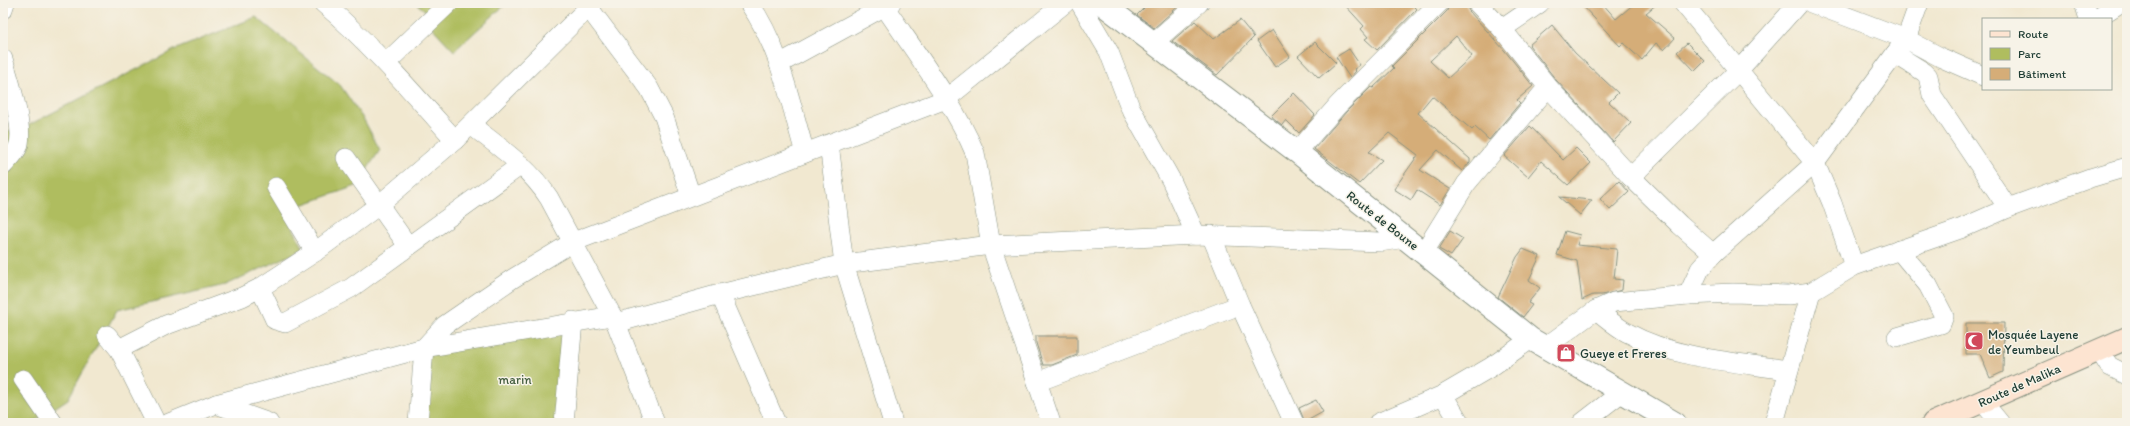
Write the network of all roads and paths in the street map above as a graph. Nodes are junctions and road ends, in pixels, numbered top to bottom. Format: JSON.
{"nodes":[{"id":1,"x":5,"y":3,"type":"edge"},
{"id":2,"x":323,"y":3,"type":"edge"},
{"id":3,"x":449,"y":3,"type":"edge"},
{"id":4,"x":749,"y":3,"type":"edge"},
{"id":5,"x":1065,"y":3,"type":"edge"},
{"id":6,"x":1080,"y":3,"type":"edge"},
{"id":7,"x":1101,"y":3,"type":"edge"},
{"id":8,"x":1199,"y":3,"type":"edge"},
{"id":9,"x":1439,"y":3,"type":"edge"},
{"id":10,"x":1476,"y":3,"type":"edge"},
{"id":11,"x":1540,"y":3,"type":"edge"},
{"id":12,"x":1683,"y":3,"type":"edge"},
{"id":13,"x":1799,"y":3,"type":"edge"},
{"id":14,"x":1811,"y":3,"type":"edge"},
{"id":15,"x":1919,"y":3,"type":"edge"},
{"id":16,"x":2084,"y":3,"type":"edge"},
{"id":17,"x":2120,"y":3,"type":"edge"},
{"id":18,"x":886,"y":4,"type":"edge"},
{"id":19,"x":590,"y":5,"type":"edge"},
{"id":20,"x":3,"y":9,"type":"edge"},
{"id":21,"x":2089,"y":18,"type":"edge"},
{"id":22,"x":2097,"y":18,"type":"edge"},
{"id":23,"x":1502,"y":29,"type":"junction"},
{"id":24,"x":1906,"y":39,"type":"junction"},
{"id":25,"x":1153,"y":43,"type":"junction"},
{"id":26,"x":1895,"y":54,"type":"junction"},
{"id":27,"x":3,"y":59,"type":"edge"},
{"id":28,"x":386,"y":62,"type":"junction"},
{"id":29,"x":779,"y":64,"type":"junction"},
{"id":30,"x":1738,"y":71,"type":"junction"},
{"id":31,"x":1982,"y":76,"type":"edge"},
{"id":32,"x":1548,"y":87,"type":"junction"},
{"id":33,"x":946,"y":99,"type":"junction"},
{"id":34,"x":471,"y":125,"type":"junction"},
{"id":35,"x":455,"y":140,"type":"junction"},
{"id":36,"x":829,"y":144,"type":"junction"},
{"id":37,"x":1297,"y":152,"type":"junction"},
{"id":38,"x":805,"y":154,"type":"junction"},
{"id":39,"x":346,"y":158,"type":"dead end"},
{"id":40,"x":1815,"y":163,"type":"junction"},
{"id":41,"x":521,"y":165,"type":"junction"},
{"id":42,"x":3,"y":166,"type":"edge"},
{"id":43,"x":2127,"y":167,"type":"edge"},
{"id":44,"x":1631,"y":177,"type":"junction"},
{"id":45,"x":276,"y":187,"type":"dead end"},
{"id":46,"x":691,"y":196,"type":"junction"},
{"id":47,"x":379,"y":205,"type":"junction"},
{"id":48,"x":2008,"y":208,"type":"junction"},
{"id":49,"x":1204,"y":235,"type":"junction"},
{"id":50,"x":1405,"y":238,"type":"junction"},
{"id":51,"x":574,"y":242,"type":"junction"},
{"id":52,"x":991,"y":245,"type":"junction"},
{"id":53,"x":408,"y":246,"type":"junction"},
{"id":54,"x":1899,"y":250,"type":"junction"},
{"id":55,"x":315,"y":252,"type":"junction"},
{"id":56,"x":1424,"y":252,"type":"junction"},
{"id":57,"x":1713,"y":254,"type":"junction"},
{"id":58,"x":844,"y":264,"type":"junction"},
{"id":59,"x":1854,"y":266,"type":"junction"},
{"id":60,"x":260,"y":288,"type":"junction"},
{"id":61,"x":1811,"y":292,"type":"junction"},
{"id":62,"x":720,"y":294,"type":"junction"},
{"id":63,"x":1688,"y":295,"type":"junction"},
{"id":64,"x":1240,"y":305,"type":"junction"},
{"id":65,"x":1596,"y":310,"type":"junction"},
{"id":66,"x":614,"y":320,"type":"junction"},
{"id":67,"x":573,"y":322,"type":"junction"},
{"id":68,"x":1897,"y":336,"type":"dead end"},
{"id":69,"x":2127,"y":338,"type":"edge"},
{"id":70,"x":1538,"y":343,"type":"junction"},
{"id":71,"x":424,"y":348,"type":"junction"},
{"id":72,"x":2099,"y":350,"type":"junction"},
{"id":73,"x":1788,"y":370,"type":"junction"},
{"id":74,"x":2127,"y":375,"type":"edge"},
{"id":75,"x":23,"y":379,"type":"dead end"},
{"id":76,"x":1037,"y":382,"type":"junction"},
{"id":77,"x":1622,"y":392,"type":"junction"},
{"id":78,"x":1443,"y":395,"type":"junction"},
{"id":79,"x":1982,"y":401,"type":"junction"},
{"id":80,"x":216,"y":404,"type":"junction"},
{"id":81,"x":53,"y":423,"type":"edge"},
{"id":82,"x":156,"y":423,"type":"edge"},
{"id":83,"x":169,"y":423,"type":"edge"},
{"id":84,"x":270,"y":423,"type":"edge"},
{"id":85,"x":418,"y":423,"type":"edge"},
{"id":86,"x":564,"y":423,"type":"edge"},
{"id":87,"x":655,"y":423,"type":"edge"},
{"id":88,"x":776,"y":423,"type":"edge"},
{"id":89,"x":893,"y":423,"type":"edge"},
{"id":90,"x":1051,"y":423,"type":"edge"},
{"id":91,"x":1294,"y":423,"type":"edge"},
{"id":92,"x":1378,"y":423,"type":"edge"},
{"id":93,"x":1460,"y":423,"type":"edge"},
{"id":94,"x":1582,"y":423,"type":"edge"},
{"id":95,"x":1675,"y":423,"type":"edge"},
{"id":96,"x":1774,"y":423,"type":"edge"},
{"id":97,"x":1933,"y":423,"type":"edge"},
{"id":98,"x":2000,"y":423,"type":"edge"}],
"edges":[{"from":1,"to":20,"type":"street"},
{"from":2,"to":28,"type":"street"},
{"from":3,"to":28,"type":"street"},
{"from":4,"to":29,"type":"street"},
{"from":5,"to":33,"type":"street"},
{"from":6,"to":49,"type":"street"},
{"from":7,"to":25,"type":"street","name":"Route de Boune"},
{"from":8,"to":25,"type":"street"},
{"from":9,"to":37,"type":"street"},
{"from":10,"to":23,"type":"street"},
{"from":11,"to":23,"type":"street"},
{"from":12,"to":30,"type":"street"},
{"from":13,"to":30,"type":"street"},
{"from":14,"to":24,"type":"street"},
{"from":15,"to":24,"type":"street"},
{"from":16,"to":21,"type":"street"},
{"from":17,"to":22,"type":"street"},
{"from":18,"to":29,"type":"street"},
{"from":18,"to":33,"type":"street"},
{"from":19,"to":34,"type":"street"},
{"from":19,"to":46,"type":"street"},
{"from":23,"to":32,"type":"street"},
{"from":24,"to":26,"type":"street"},
{"from":24,"to":31,"type":"street"},
{"from":25,"to":37,"type":"street","name":"Route de Boune"},
{"from":26,"to":40,"type":"street"},
{"from":26,"to":48,"type":"street"},
{"from":27,"to":42,"type":"street"},
{"from":28,"to":35,"type":"street"},
{"from":29,"to":38,"type":"street"},
{"from":30,"to":40,"type":"street"},
{"from":30,"to":44,"type":"street"},
{"from":32,"to":44,"type":"street"},
{"from":32,"to":56,"type":"street"},
{"from":33,"to":36,"type":"street"},
{"from":33,"to":52,"type":"street"},
{"from":34,"to":35,"type":"street"},
{"from":34,"to":41,"type":"street"},
{"from":35,"to":47,"type":"street"},
{"from":36,"to":38,"type":"street"},
{"from":36,"to":58,"type":"street"},
{"from":37,"to":50,"type":"street","name":"Route de Boune"},
{"from":38,"to":46,"type":"street"},
{"from":39,"to":47,"type":"street"},
{"from":40,"to":57,"type":"street"},
{"from":40,"to":59,"type":"street"},
{"from":41,"to":51,"type":"street"},
{"from":41,"to":53,"type":"street"},
{"from":43,"to":48,"type":"street"},
{"from":44,"to":57,"type":"street"},
{"from":45,"to":55,"type":"street"},
{"from":46,"to":51,"type":"street"},
{"from":47,"to":53,"type":"street"},
{"from":47,"to":55,"type":"street"},
{"from":48,"to":54,"type":"street"},
{"from":49,"to":50,"type":"street"},
{"from":49,"to":52,"type":"street"},
{"from":49,"to":64,"type":"street"},
{"from":50,"to":56,"type":"street","name":"Route de Boune"},
{"from":51,"to":66,"type":"street"},
{"from":51,"to":71,"type":"street"},
{"from":52,"to":58,"type":"street"},
{"from":52,"to":76,"type":"street"},
{"from":53,"to":60,"type":"street"},
{"from":54,"to":59,"type":"street"},
{"from":54,"to":68,"type":"street"},
{"from":55,"to":60,"type":"street"},
{"from":56,"to":70,"type":"street","name":"Route de Boune"},
{"from":57,"to":63,"type":"street"},
{"from":58,"to":62,"type":"street"},
{"from":58,"to":89,"type":"street"},
{"from":59,"to":61,"type":"street"},
{"from":60,"to":82,"type":"street"},
{"from":61,"to":63,"type":"street"},
{"from":61,"to":73,"type":"street"},
{"from":62,"to":66,"type":"street"},
{"from":62,"to":88,"type":"street"},
{"from":63,"to":65,"type":"street"},
{"from":64,"to":76,"type":"street"},
{"from":64,"to":91,"type":"street"},
{"from":65,"to":70,"type":"street"},
{"from":65,"to":73,"type":"street"},
{"from":66,"to":67,"type":"street"},
{"from":66,"to":87,"type":"street"},
{"from":67,"to":71,"type":"street"},
{"from":67,"to":86,"type":"street"},
{"from":69,"to":72,"type":"main road","name":"Route de Malika"},
{"from":70,"to":77,"type":"street","name":"Route de Boune"},
{"from":70,"to":78,"type":"street"},
{"from":71,"to":80,"type":"street"},
{"from":71,"to":85,"type":"street"},
{"from":72,"to":74,"type":"street"},
{"from":72,"to":79,"type":"main road","name":"Route de Malika"},
{"from":73,"to":96,"type":"street"},
{"from":75,"to":81,"type":"street"},
{"from":76,"to":90,"type":"street"},
{"from":77,"to":94,"type":"street"},
{"from":77,"to":95,"type":"street","name":"Route de Boune"},
{"from":78,"to":92,"type":"street"},
{"from":78,"to":93,"type":"street"},
{"from":79,"to":97,"type":"main road","name":"Route de Malika"},
{"from":79,"to":98,"type":"street"},
{"from":80,"to":83,"type":"street"},
{"from":80,"to":84,"type":"street"}]}
